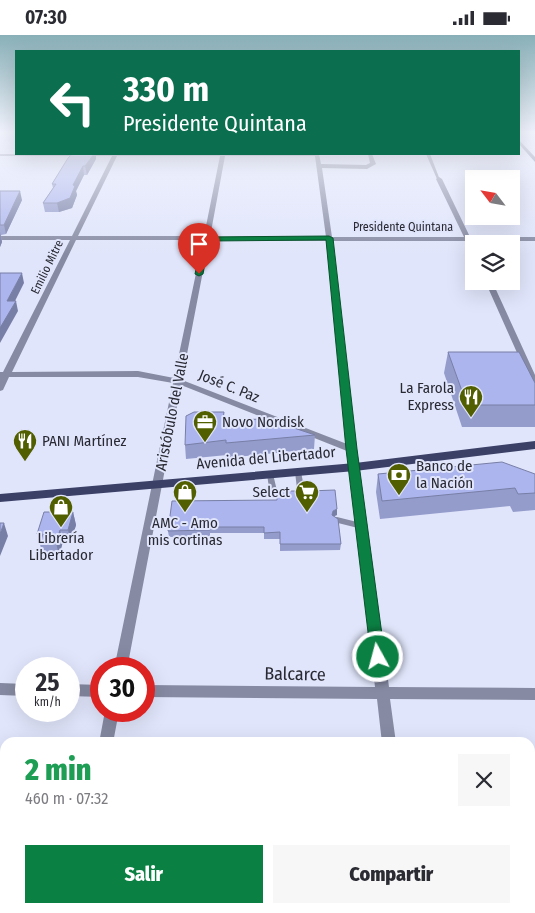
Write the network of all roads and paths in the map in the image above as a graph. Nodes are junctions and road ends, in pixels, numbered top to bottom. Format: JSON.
{"nodes":[{"id":1,"x":105,"y":173,"type":"edge"},
{"id":2,"x":219,"y":173,"type":"edge"},
{"id":3,"x":320,"y":173,"type":"edge"},
{"id":4,"x":436,"y":173,"type":"edge"},
{"id":5,"x":439,"y":179,"type":"joint"},
{"id":6,"x":466,"y":235,"type":"edge"},
{"id":7,"x":0,"y":238,"type":"edge"},
{"id":8,"x":329,"y":238,"type":"junction"},
{"id":9,"x":73,"y":239,"type":"junction"},
{"id":10,"x":206,"y":239,"type":"junction"},
{"id":11,"x":465,"y":239,"type":"edge"},
{"id":12,"x":520,"y":239,"type":"edge"},
{"id":13,"x":535,"y":239,"type":"edge"},
{"id":14,"x":492,"y":290,"type":"edge"},
{"id":15,"x":3,"y":375,"type":"edge"},
{"id":16,"x":178,"y":381,"type":"junction"},
{"id":17,"x":535,"y":384,"type":"edge"},
{"id":18,"x":0,"y":388,"type":"edge"},
{"id":19,"x":535,"y":445,"type":"edge"},
{"id":20,"x":352,"y":449,"type":"junction"},
{"id":21,"x":354,"y":467,"type":"junction"},
{"id":22,"x":298,"y":472,"type":"junction"},
{"id":23,"x":270,"y":474,"type":"junction"},
{"id":24,"x":158,"y":483,"type":"junction"},
{"id":25,"x":274,"y":495,"type":"dead end"},
{"id":26,"x":302,"y":497,"type":"edge"},
{"id":27,"x":0,"y":498,"type":"edge"},
{"id":28,"x":337,"y":520,"type":"edge"},
{"id":29,"x":362,"y":526,"type":"junction"},
{"id":30,"x":122,"y":657,"type":"edge"},
{"id":31,"x":0,"y":689,"type":"edge"},
{"id":32,"x":15,"y":690,"type":"edge"},
{"id":33,"x":155,"y":691,"type":"edge"},
{"id":34,"x":535,"y":693,"type":"edge"},
{"id":35,"x":383,"y":694,"type":"junction"},
{"id":36,"x":110,"y":722,"type":"edge"},
{"id":37,"x":107,"y":737,"type":"edge"},
{"id":38,"x":388,"y":737,"type":"edge"}],
"edges":[{"from":1,"to":9,"type":"street","name":"Emilio Mitre"},
{"from":2,"to":10,"type":"street","name":"Aristóbulo del Valle"},
{"from":3,"to":8,"type":"street"},
{"from":4,"to":5,"type":"lane"},
{"from":5,"to":6,"type":"street"},
{"from":7,"to":9,"type":"street","name":"Presidente Quintana"},
{"from":8,"to":10,"type":"street","name":"Presidente Quintana"},
{"from":8,"to":11,"type":"street","name":"Presidente Quintana"},
{"from":8,"to":20,"type":"street"},
{"from":9,"to":10,"type":"street","name":"Presidente Quintana"},
{"from":9,"to":15,"type":"street","name":"Emilio Mitre"},
{"from":10,"to":16,"type":"street","name":"Aristóbulo del Valle"},
{"from":12,"to":13,"type":"street","name":"Presidente Quintana"},
{"from":14,"to":17,"type":"street"},
{"from":15,"to":16,"type":"street","name":"José C. Paz"},
{"from":15,"to":18,"type":"street","name":"Emilio Mitre"},
{"from":16,"to":20,"type":"street","name":"José C. Paz"},
{"from":16,"to":24,"type":"street","name":"Aristóbulo del Valle"},
{"from":19,"to":21,"type":"main road","name":"Avenida del Libertador"},
{"from":20,"to":21,"type":"street"},
{"from":21,"to":22,"type":"main road","name":"Avenida del Libertador"},
{"from":21,"to":29,"type":"street"},
{"from":22,"to":23,"type":"main road","name":"Avenida del Libertador"},
{"from":22,"to":26,"type":"lane"},
{"from":23,"to":24,"type":"main road","name":"Avenida del Libertador"},
{"from":23,"to":25,"type":"lane"},
{"from":24,"to":27,"type":"main road","name":"Avenida del Libertador"},
{"from":24,"to":30,"type":"street","name":"Aristóbulo del Valle"},
{"from":28,"to":29,"type":"lane"},
{"from":29,"to":35,"type":"street"},
{"from":31,"to":32,"type":"street"},
{"from":33,"to":35,"type":"street","name":"Balcarce"},
{"from":34,"to":35,"type":"street","name":"Balcarce"},
{"from":35,"to":38,"type":"street"},
{"from":36,"to":37,"type":"street"}]}
